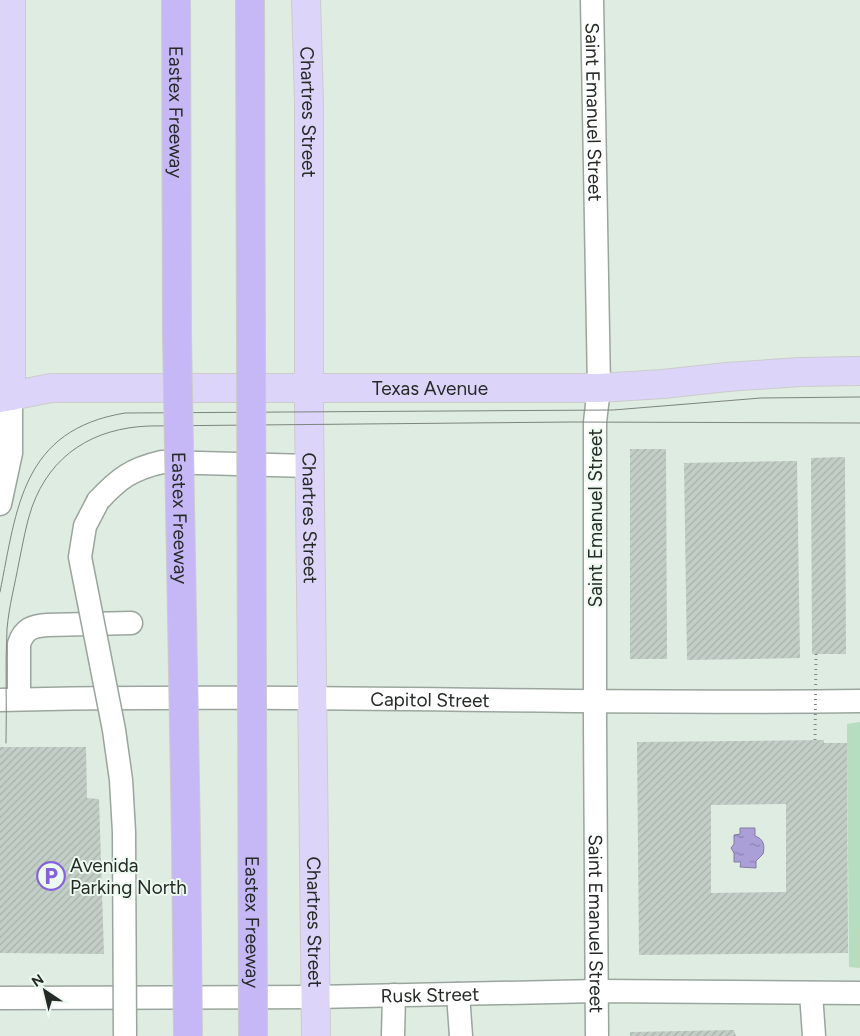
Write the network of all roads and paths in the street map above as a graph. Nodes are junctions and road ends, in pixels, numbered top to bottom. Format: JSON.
{"nodes":[{"id":1,"x":11,"y":0,"type":"edge"},
{"id":2,"x":176,"y":0,"type":"edge"},
{"id":3,"x":250,"y":0,"type":"edge"},
{"id":4,"x":306,"y":0,"type":"edge"},
{"id":5,"x":592,"y":0,"type":"edge"},
{"id":6,"x":860,"y":371,"type":"edge"},
{"id":7,"x":309,"y":388,"type":"junction"},
{"id":8,"x":598,"y":388,"type":"junction"},
{"id":9,"x":5,"y":397,"type":"edge"},
{"id":10,"x":310,"y":466,"type":"junction"},
{"id":11,"x":0,"y":504,"type":"edge"},
{"id":12,"x":131,"y":623,"type":"dead end"},
{"id":13,"x":816,"y":654,"type":"dead end"},
{"id":14,"x":312,"y":697,"type":"junction"},
{"id":15,"x":9,"y":699,"type":"edge"},
{"id":16,"x":860,"y":701,"type":"edge"},
{"id":17,"x":595,"y":702,"type":"junction"},
{"id":18,"x":815,"y":740,"type":"dead end"},
{"id":19,"x":597,"y":991,"type":"junction"},
{"id":20,"x":811,"y":993,"type":"junction"},
{"id":21,"x":860,"y":993,"type":"edge"},
{"id":22,"x":458,"y":994,"type":"junction"},
{"id":23,"x":394,"y":995,"type":"junction"},
{"id":24,"x":316,"y":997,"type":"junction"},
{"id":25,"x":0,"y":998,"type":"edge"},
{"id":26,"x":125,"y":1036,"type":"edge"},
{"id":27,"x":188,"y":1036,"type":"edge"},
{"id":28,"x":253,"y":1036,"type":"edge"},
{"id":29,"x":316,"y":1036,"type":"edge"},
{"id":30,"x":393,"y":1036,"type":"edge"},
{"id":31,"x":461,"y":1036,"type":"edge"},
{"id":32,"x":597,"y":1036,"type":"edge"},
{"id":33,"x":814,"y":1036,"type":"edge"}],
"edges":[{"from":1,"to":9,"type":"main road"},
{"from":2,"to":27,"type":"highway","name":"Eastex Freeway","bridge":true},
{"from":3,"to":28,"type":"highway","name":"Eastex Freeway","bridge":true},
{"from":4,"to":7,"type":"main road","name":"Chartres Street"},
{"from":5,"to":8,"type":"street","name":"Saint Emanuel Street"},
{"from":6,"to":8,"type":"main road","name":"Texas Avenue"},
{"from":7,"to":8,"type":"main road","name":"Texas Avenue"},
{"from":7,"to":9,"type":"main road","name":"Texas Avenue"},
{"from":7,"to":10,"type":"main road","name":"Chartres Street"},
{"from":8,"to":17,"type":"street","name":"Saint Emanuel Street"},
{"from":9,"to":11,"type":"street"},
{"from":10,"to":14,"type":"main road","name":"Chartres Street"},
{"from":10,"to":26,"type":"street","bridge":true},
{"from":12,"to":15,"type":"street"},
{"from":13,"to":18,"type":"path","bridge":true},
{"from":14,"to":15,"type":"street","name":"Capitol Street"},
{"from":14,"to":17,"type":"street","name":"Capitol Street"},
{"from":14,"to":24,"type":"main road","name":"Chartres Street"},
{"from":16,"to":17,"type":"street","name":"Capitol Street"},
{"from":17,"to":19,"type":"street","name":"Saint Emanuel Street"},
{"from":19,"to":20,"type":"street","name":"Rusk Street"},
{"from":19,"to":22,"type":"street","name":"Rusk Street"},
{"from":19,"to":32,"type":"street","name":"Saint Emanuel Street"},
{"from":20,"to":21,"type":"street","name":"Rusk Street"},
{"from":20,"to":33,"type":"street"},
{"from":22,"to":23,"type":"street","name":"Rusk Street"},
{"from":22,"to":31,"type":"street"},
{"from":23,"to":24,"type":"street","name":"Rusk Street"},
{"from":23,"to":30,"type":"street"},
{"from":24,"to":25,"type":"street","name":"Rusk Street"},
{"from":24,"to":29,"type":"main road","name":"Chartres Street"}]}
